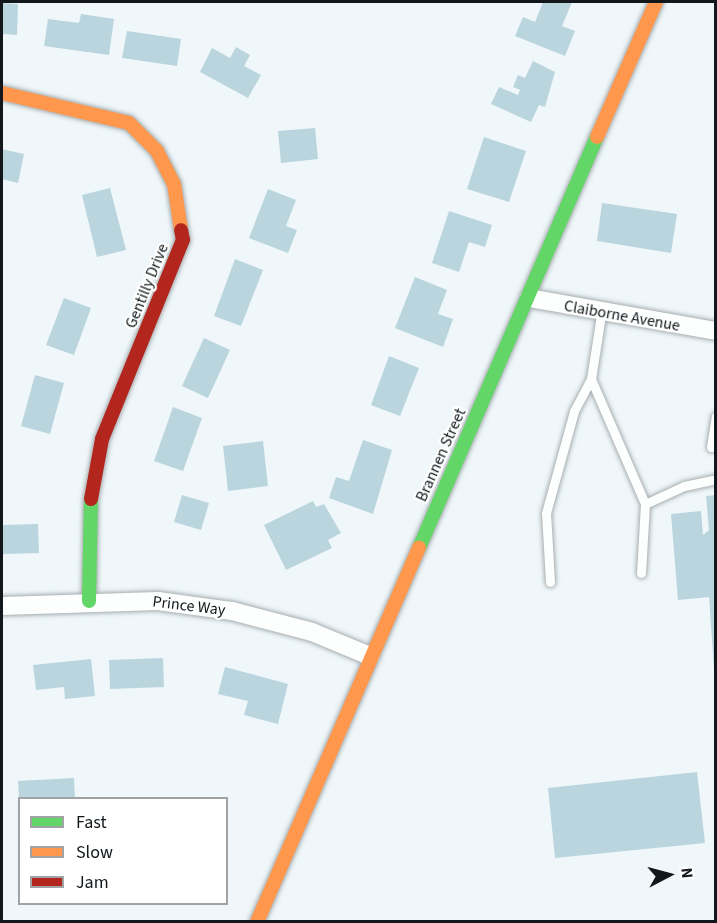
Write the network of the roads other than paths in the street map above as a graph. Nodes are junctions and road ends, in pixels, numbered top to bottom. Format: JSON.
{"nodes":[{"id":1,"x":656,"y":2,"type":"edge"},
{"id":2,"x":2,"y":93,"type":"edge"},
{"id":3,"x":529,"y":298,"type":"junction"},
{"id":4,"x":601,"y":315,"type":"junction"},
{"id":5,"x":716,"y":331,"type":"edge"},
{"id":6,"x":591,"y":380,"type":"junction"},
{"id":7,"x":716,"y":416,"type":"edge"},
{"id":8,"x":711,"y":447,"type":"dead end"},
{"id":9,"x":716,"y":479,"type":"edge"},
{"id":10,"x":645,"y":504,"type":"junction"},
{"id":11,"x":641,"y":573,"type":"dead end"},
{"id":12,"x":550,"y":582,"type":"dead end"},
{"id":13,"x":89,"y":601,"type":"junction"},
{"id":14,"x":2,"y":606,"type":"edge"},
{"id":15,"x":370,"y":656,"type":"junction"},
{"id":16,"x":257,"y":921,"type":"edge"}],
"edges":[{"from":1,"to":3,"type":"street","name":"Brannen Street"},
{"from":2,"to":13,"type":"street","name":"Gentilly Drive"},
{"from":3,"to":4,"type":"street","name":"Claiborne Avenue"},
{"from":3,"to":15,"type":"street","name":"Brannen Street"},
{"from":4,"to":5,"type":"street","name":"Claiborne Avenue"},
{"from":4,"to":6,"type":"lane"},
{"from":6,"to":10,"type":"lane"},
{"from":6,"to":12,"type":"lane"},
{"from":7,"to":8,"type":"lane"},
{"from":9,"to":10,"type":"lane"},
{"from":10,"to":11,"type":"lane"},
{"from":13,"to":14,"type":"street","name":"Prince Way"},
{"from":13,"to":15,"type":"street","name":"Prince Way"},
{"from":15,"to":16,"type":"street","name":"Brannen Street"}]}
